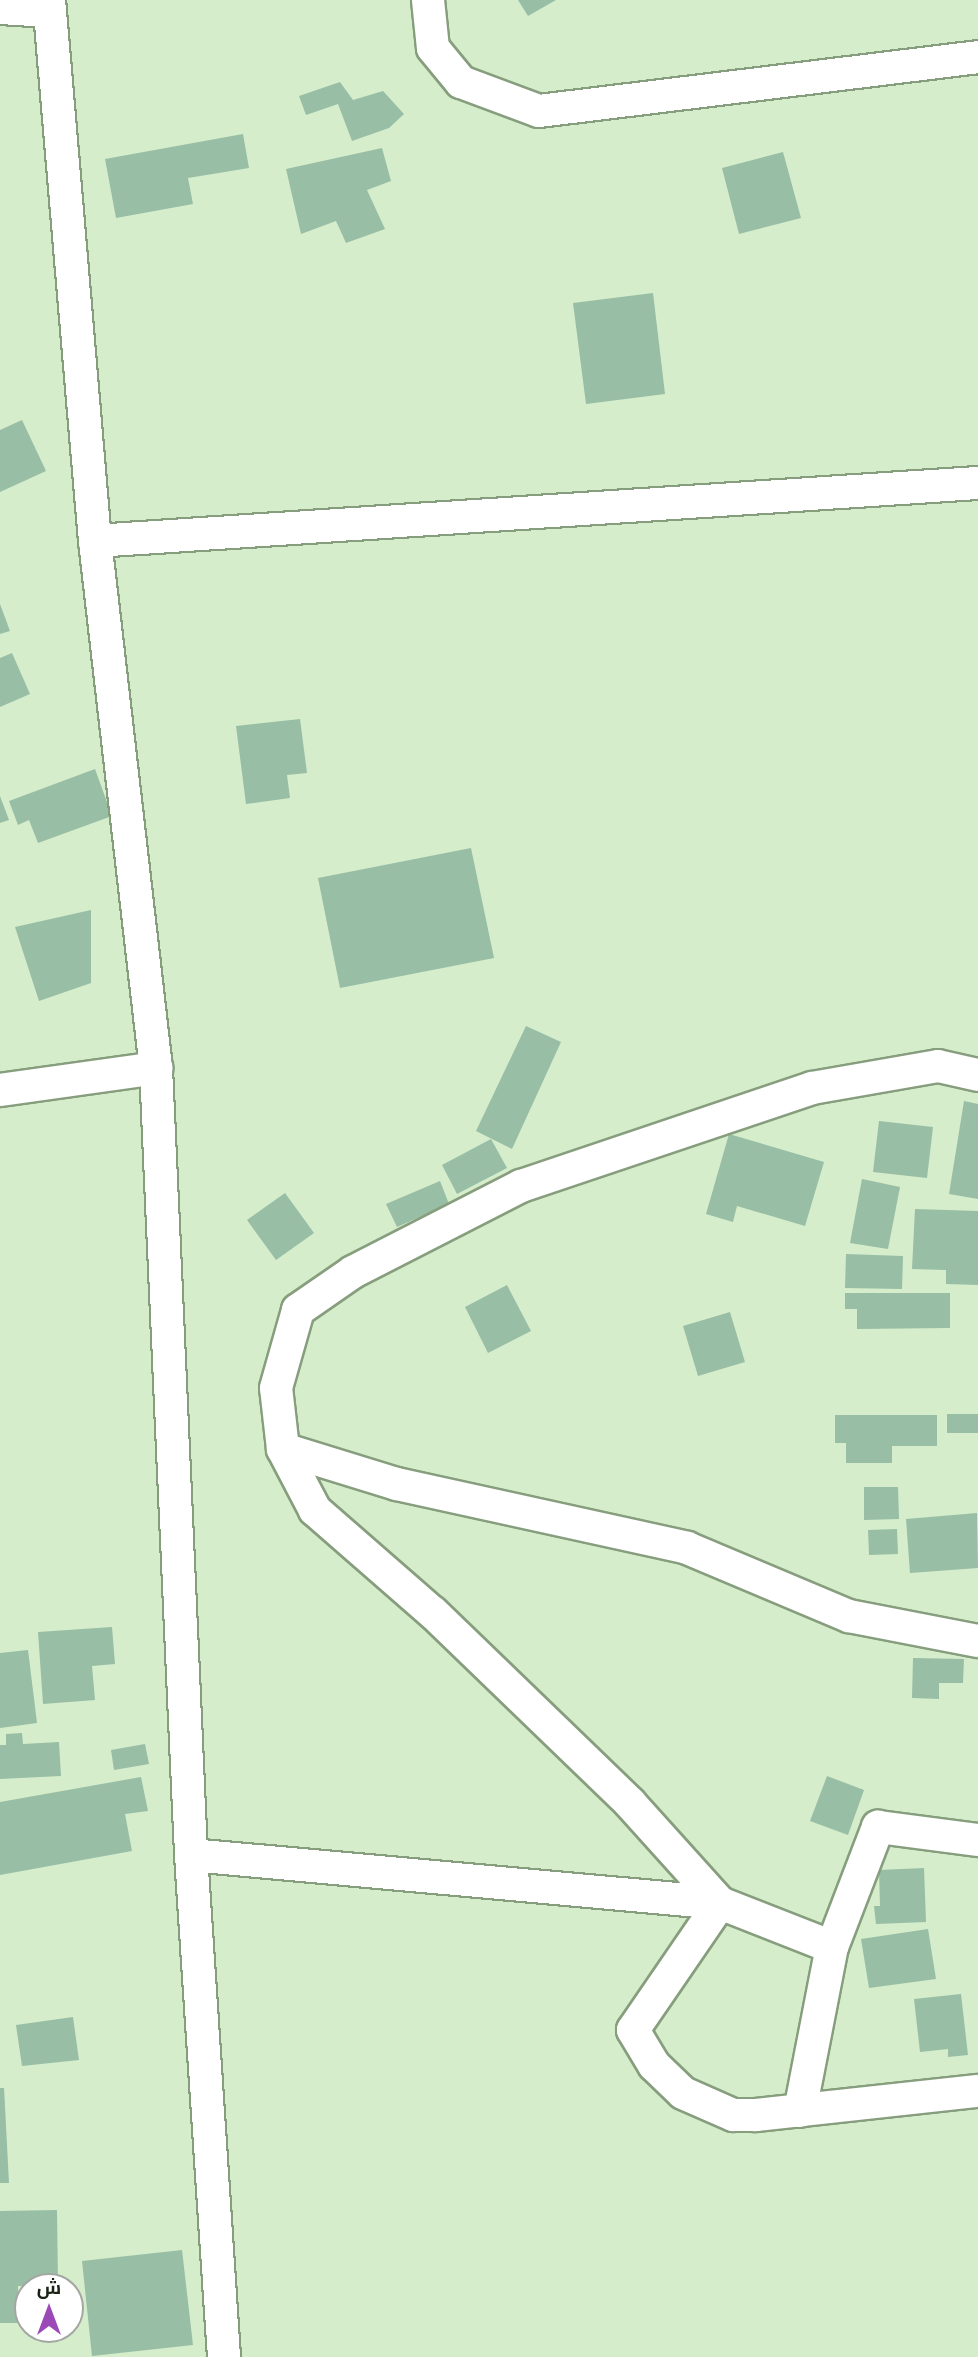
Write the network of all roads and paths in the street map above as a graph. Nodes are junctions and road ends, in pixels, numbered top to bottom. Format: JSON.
{"nodes":[{"id":1,"x":428,"y":0,"type":"edge"},
{"id":2,"x":49,"y":5,"type":"edge"},
{"id":3,"x":0,"y":8,"type":"edge"},
{"id":4,"x":978,"y":57,"type":"edge"},
{"id":5,"x":978,"y":483,"type":"edge"},
{"id":6,"x":95,"y":541,"type":"junction"},
{"id":7,"x":156,"y":1068,"type":"junction"},
{"id":8,"x":978,"y":1074,"type":"edge"},
{"id":9,"x":0,"y":1090,"type":"edge"},
{"id":10,"x":283,"y":1449,"type":"junction"},
{"id":11,"x":978,"y":1641,"type":"edge"},
{"id":12,"x":978,"y":1840,"type":"edge"},
{"id":13,"x":191,"y":1855,"type":"junction"},
{"id":14,"x":720,"y":1903,"type":"junction"},
{"id":15,"x":832,"y":1947,"type":"junction"},
{"id":16,"x":978,"y":2091,"type":"edge"},
{"id":17,"x":800,"y":2111,"type":"junction"},
{"id":18,"x":224,"y":2357,"type":"edge"}],
"edges":[{"from":1,"to":4,"type":"street"},
{"from":2,"to":3,"type":"street"},
{"from":2,"to":6,"type":"street"},
{"from":5,"to":6,"type":"street"},
{"from":6,"to":7,"type":"street"},
{"from":7,"to":9,"type":"street"},
{"from":7,"to":13,"type":"street"},
{"from":8,"to":10,"type":"street"},
{"from":10,"to":11,"type":"street"},
{"from":10,"to":14,"type":"street"},
{"from":12,"to":15,"type":"street"},
{"from":13,"to":14,"type":"street"},
{"from":13,"to":18,"type":"street"},
{"from":14,"to":15,"type":"street"},
{"from":14,"to":17,"type":"street"},
{"from":15,"to":17,"type":"street"},
{"from":16,"to":17,"type":"street"}]}
